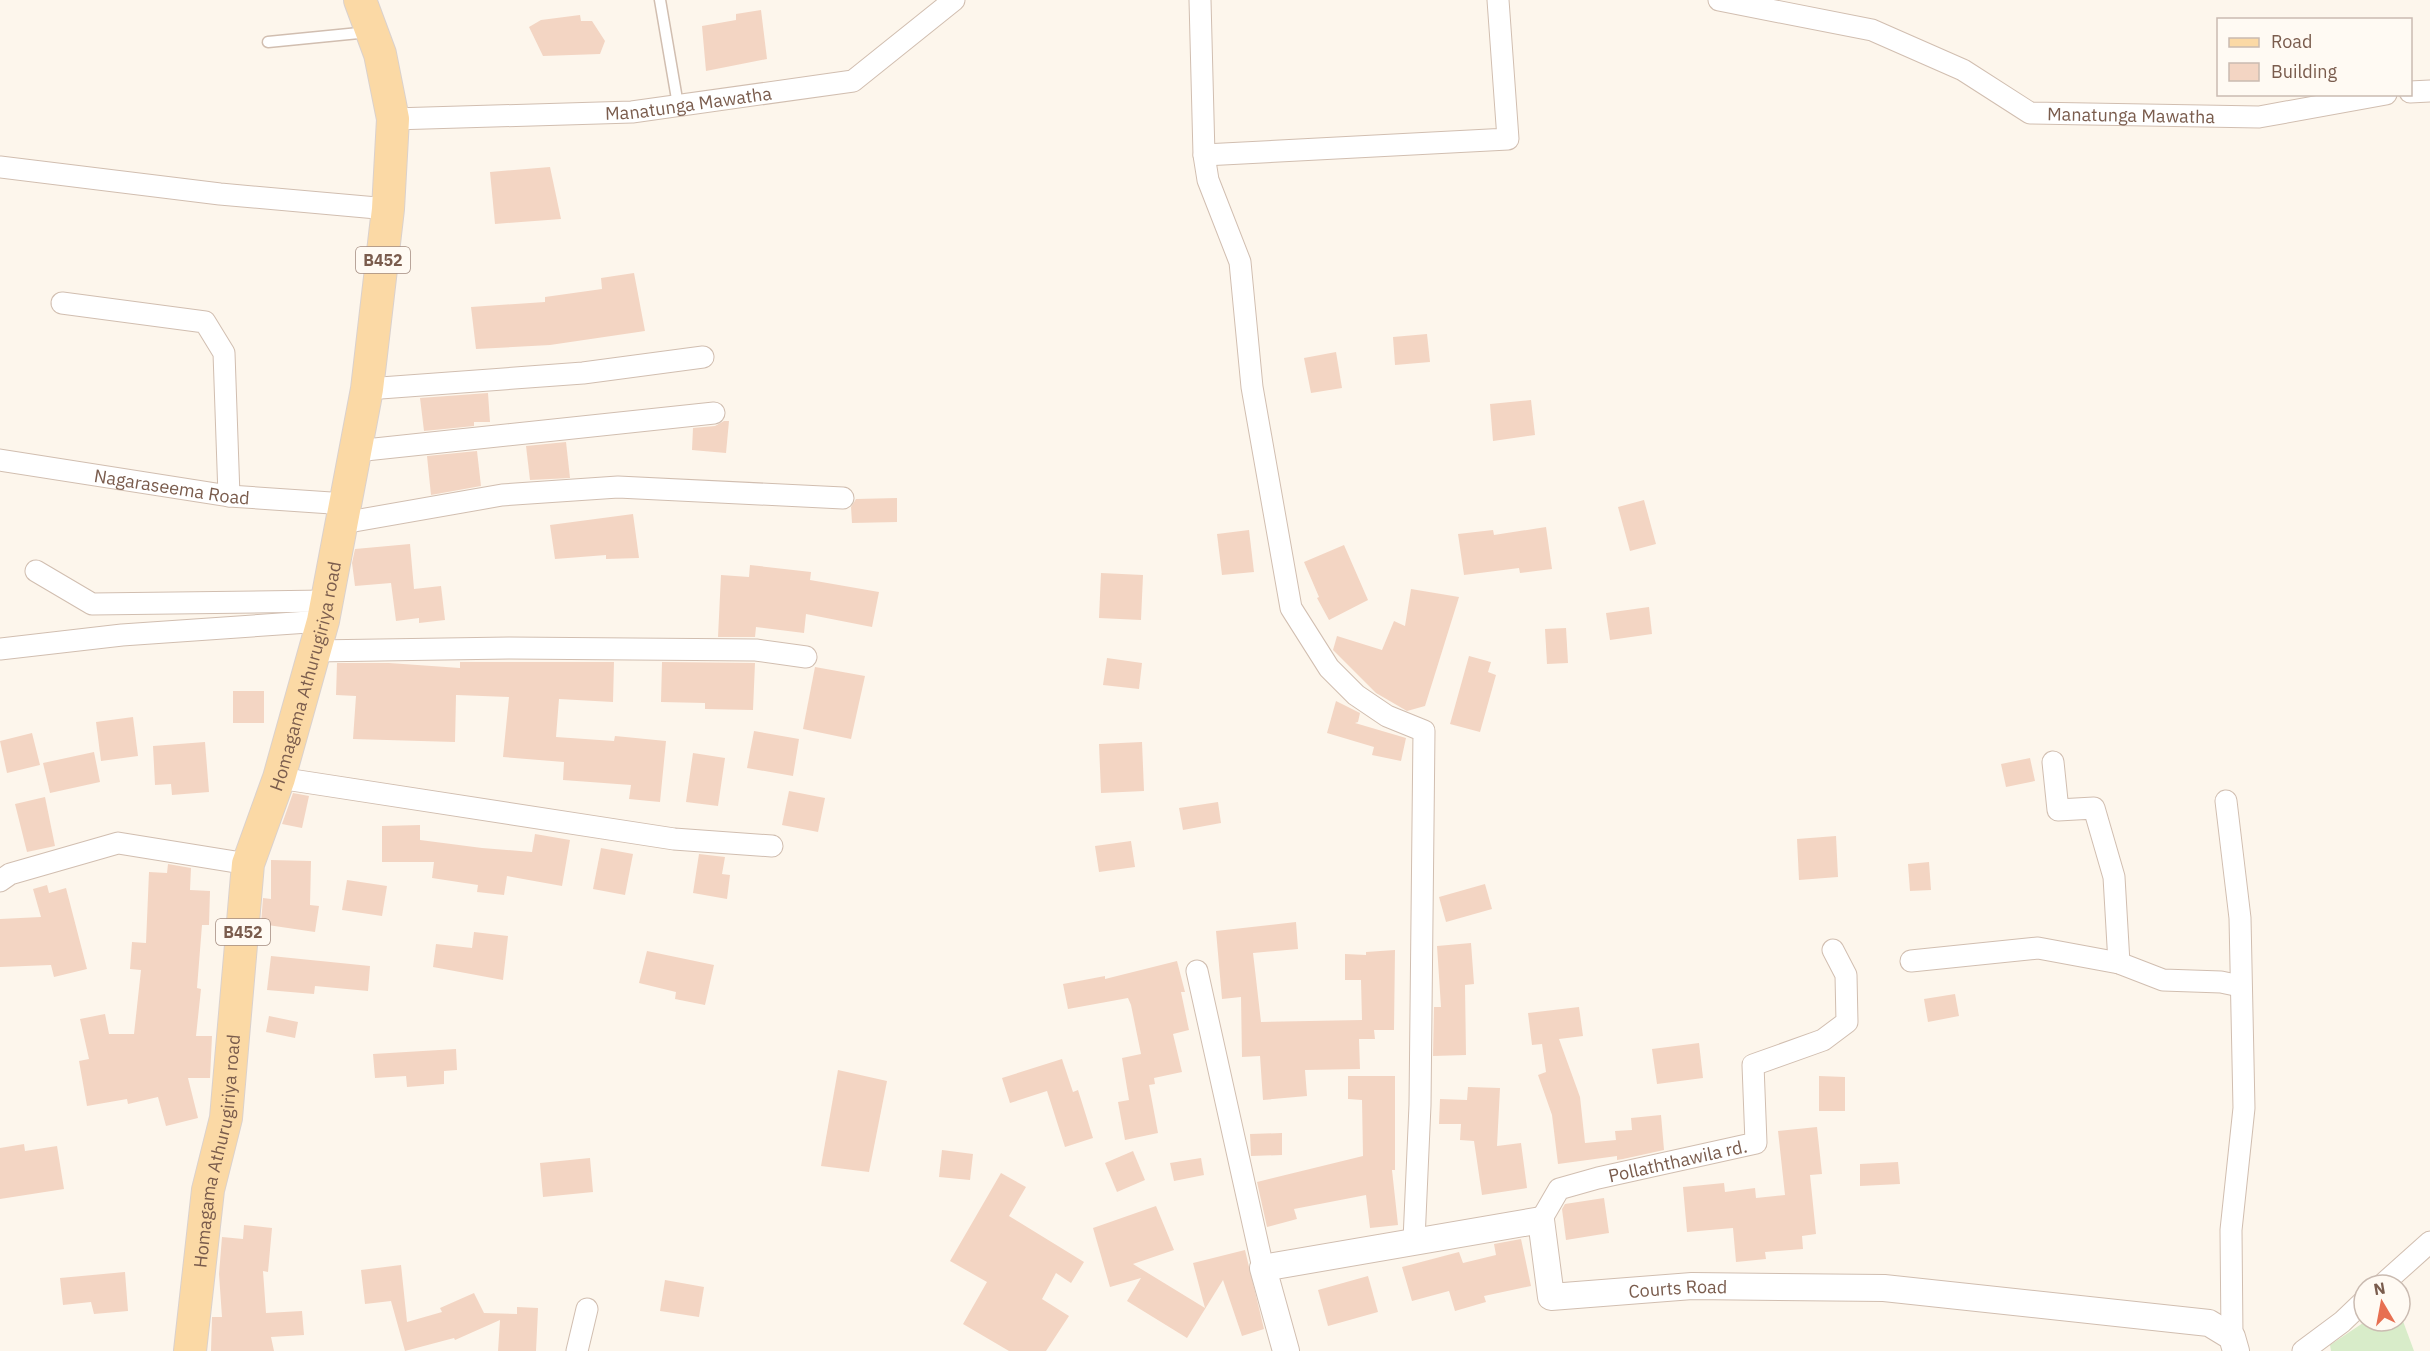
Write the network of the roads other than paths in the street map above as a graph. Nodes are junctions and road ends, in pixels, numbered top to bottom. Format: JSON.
{"nodes":[{"id":1,"x":360,"y":0,"type":"edge"},
{"id":2,"x":660,"y":0,"type":"edge"},
{"id":3,"x":954,"y":0,"type":"edge"},
{"id":4,"x":1200,"y":0,"type":"edge"},
{"id":5,"x":1498,"y":0,"type":"edge"},
{"id":6,"x":1719,"y":0,"type":"edge"},
{"id":7,"x":372,"y":31,"type":"junction"},
{"id":8,"x":267,"y":42,"type":"dead end"},
{"id":9,"x":2430,"y":91,"type":"edge"},
{"id":10,"x":2412,"y":92,"type":"edge"},
{"id":11,"x":2375,"y":96,"type":"edge"},
{"id":12,"x":678,"y":105,"type":"junction"},
{"id":13,"x":393,"y":119,"type":"junction"},
{"id":14,"x":1204,"y":155,"type":"junction"},
{"id":15,"x":0,"y":167,"type":"edge"},
{"id":16,"x":388,"y":209,"type":"junction"},
{"id":17,"x":62,"y":303,"type":"dead end"},
{"id":18,"x":703,"y":357,"type":"dead end"},
{"id":19,"x":367,"y":389,"type":"junction"},
{"id":20,"x":714,"y":413,"type":"dead end"},
{"id":21,"x":356,"y":451,"type":"junction"},
{"id":22,"x":0,"y":460,"type":"edge"},
{"id":23,"x":229,"y":496,"type":"junction"},
{"id":24,"x":843,"y":498,"type":"dead end"},
{"id":25,"x":344,"y":514,"type":"junction"},
{"id":26,"x":36,"y":571,"type":"dead end"},
{"id":27,"x":325,"y":611,"type":"junction"},
{"id":28,"x":0,"y":649,"type":"edge"},
{"id":29,"x":315,"y":651,"type":"junction"},
{"id":30,"x":806,"y":657,"type":"dead end"},
{"id":31,"x":2053,"y":762,"type":"dead end"},
{"id":32,"x":279,"y":778,"type":"junction"},
{"id":33,"x":2226,"y":801,"type":"dead end"},
{"id":34,"x":772,"y":846,"type":"dead end"},
{"id":35,"x":249,"y":864,"type":"junction"},
{"id":36,"x":0,"y":881,"type":"edge"},
{"id":37,"x":1833,"y":950,"type":"dead end"},
{"id":38,"x":1911,"y":961,"type":"dead end"},
{"id":39,"x":2119,"y":963,"type":"junction"},
{"id":40,"x":1197,"y":971,"type":"dead end"},
{"id":41,"x":2240,"y":986,"type":"junction"},
{"id":42,"x":1541,"y":1220,"type":"junction"},
{"id":43,"x":1414,"y":1240,"type":"junction"},
{"id":44,"x":2430,"y":1242,"type":"edge"},
{"id":45,"x":1263,"y":1268,"type":"junction"},
{"id":46,"x":2395,"y":1273,"type":"edge"},
{"id":47,"x":586,"y":1310,"type":"dead end"},
{"id":48,"x":2352,"y":1312,"type":"edge"},
{"id":49,"x":2234,"y":1344,"type":"edge"},
{"id":50,"x":190,"y":1351,"type":"edge"},
{"id":51,"x":577,"y":1351,"type":"edge"},
{"id":52,"x":1286,"y":1351,"type":"edge"},
{"id":53,"x":2303,"y":1351,"type":"edge"}],
"edges":[{"from":1,"to":7,"type":"main road","name":"Homagama Athurugiriya road","number":"B452"},
{"from":2,"to":12,"type":"lane"},
{"from":3,"to":12,"type":"street","name":"Manatunga Mawatha"},
{"from":4,"to":14,"type":"street"},
{"from":5,"to":14,"type":"street"},
{"from":6,"to":11,"type":"street","name":"Manatunga Mawatha"},
{"from":7,"to":8,"type":"lane"},
{"from":7,"to":13,"type":"main road","name":"Homagama Athurugiriya road","number":"B452"},
{"from":9,"to":10,"type":"street"},
{"from":12,"to":13,"type":"street","name":"Manatunga Mawatha"},
{"from":13,"to":16,"type":"main road","name":"Homagama Athurugiriya road","number":"B452"},
{"from":14,"to":43,"type":"street"},
{"from":15,"to":16,"type":"street"},
{"from":16,"to":19,"type":"main road","name":"Homagama Athurugiriya road","number":"B452"},
{"from":17,"to":23,"type":"street"},
{"from":18,"to":19,"type":"street"},
{"from":19,"to":21,"type":"main road","name":"Homagama Athurugiriya road","number":"B452"},
{"from":20,"to":21,"type":"street"},
{"from":21,"to":25,"type":"main road","name":"Homagama Athurugiriya road","number":"B452"},
{"from":22,"to":23,"type":"street","name":"Nagaraseema Road"},
{"from":23,"to":25,"type":"street","name":"Nagaraseema Road"},
{"from":24,"to":25,"type":"street","name":"Nagaraseema Road"},
{"from":25,"to":27,"type":"main road","name":"Homagama Athurugiriya road","number":"B452"},
{"from":26,"to":27,"type":"street"},
{"from":27,"to":28,"type":"street"},
{"from":27,"to":29,"type":"main road","name":"Homagama Athurugiriya road","number":"B452"},
{"from":29,"to":30,"type":"street"},
{"from":29,"to":32,"type":"main road","name":"Homagama Athurugiriya road","number":"B452"},
{"from":31,"to":39,"type":"street"},
{"from":32,"to":34,"type":"street"},
{"from":32,"to":35,"type":"main road","name":"Homagama Athurugiriya road","number":"B452"},
{"from":33,"to":41,"type":"street"},
{"from":35,"to":36,"type":"street"},
{"from":35,"to":50,"type":"main road","name":"Homagama Athurugiriya road","number":"B452"},
{"from":37,"to":42,"type":"street","name":"Pollaththawila rd."},
{"from":38,"to":39,"type":"street"},
{"from":39,"to":41,"type":"street"},
{"from":40,"to":45,"type":"street"},
{"from":41,"to":49,"type":"street"},
{"from":42,"to":43,"type":"street"},
{"from":42,"to":49,"type":"street","name":"Courts Road"},
{"from":43,"to":45,"type":"street"},
{"from":44,"to":46,"type":"street"},
{"from":45,"to":52,"type":"street"},
{"from":47,"to":51,"type":"street"},
{"from":48,"to":53,"type":"street"}]}
